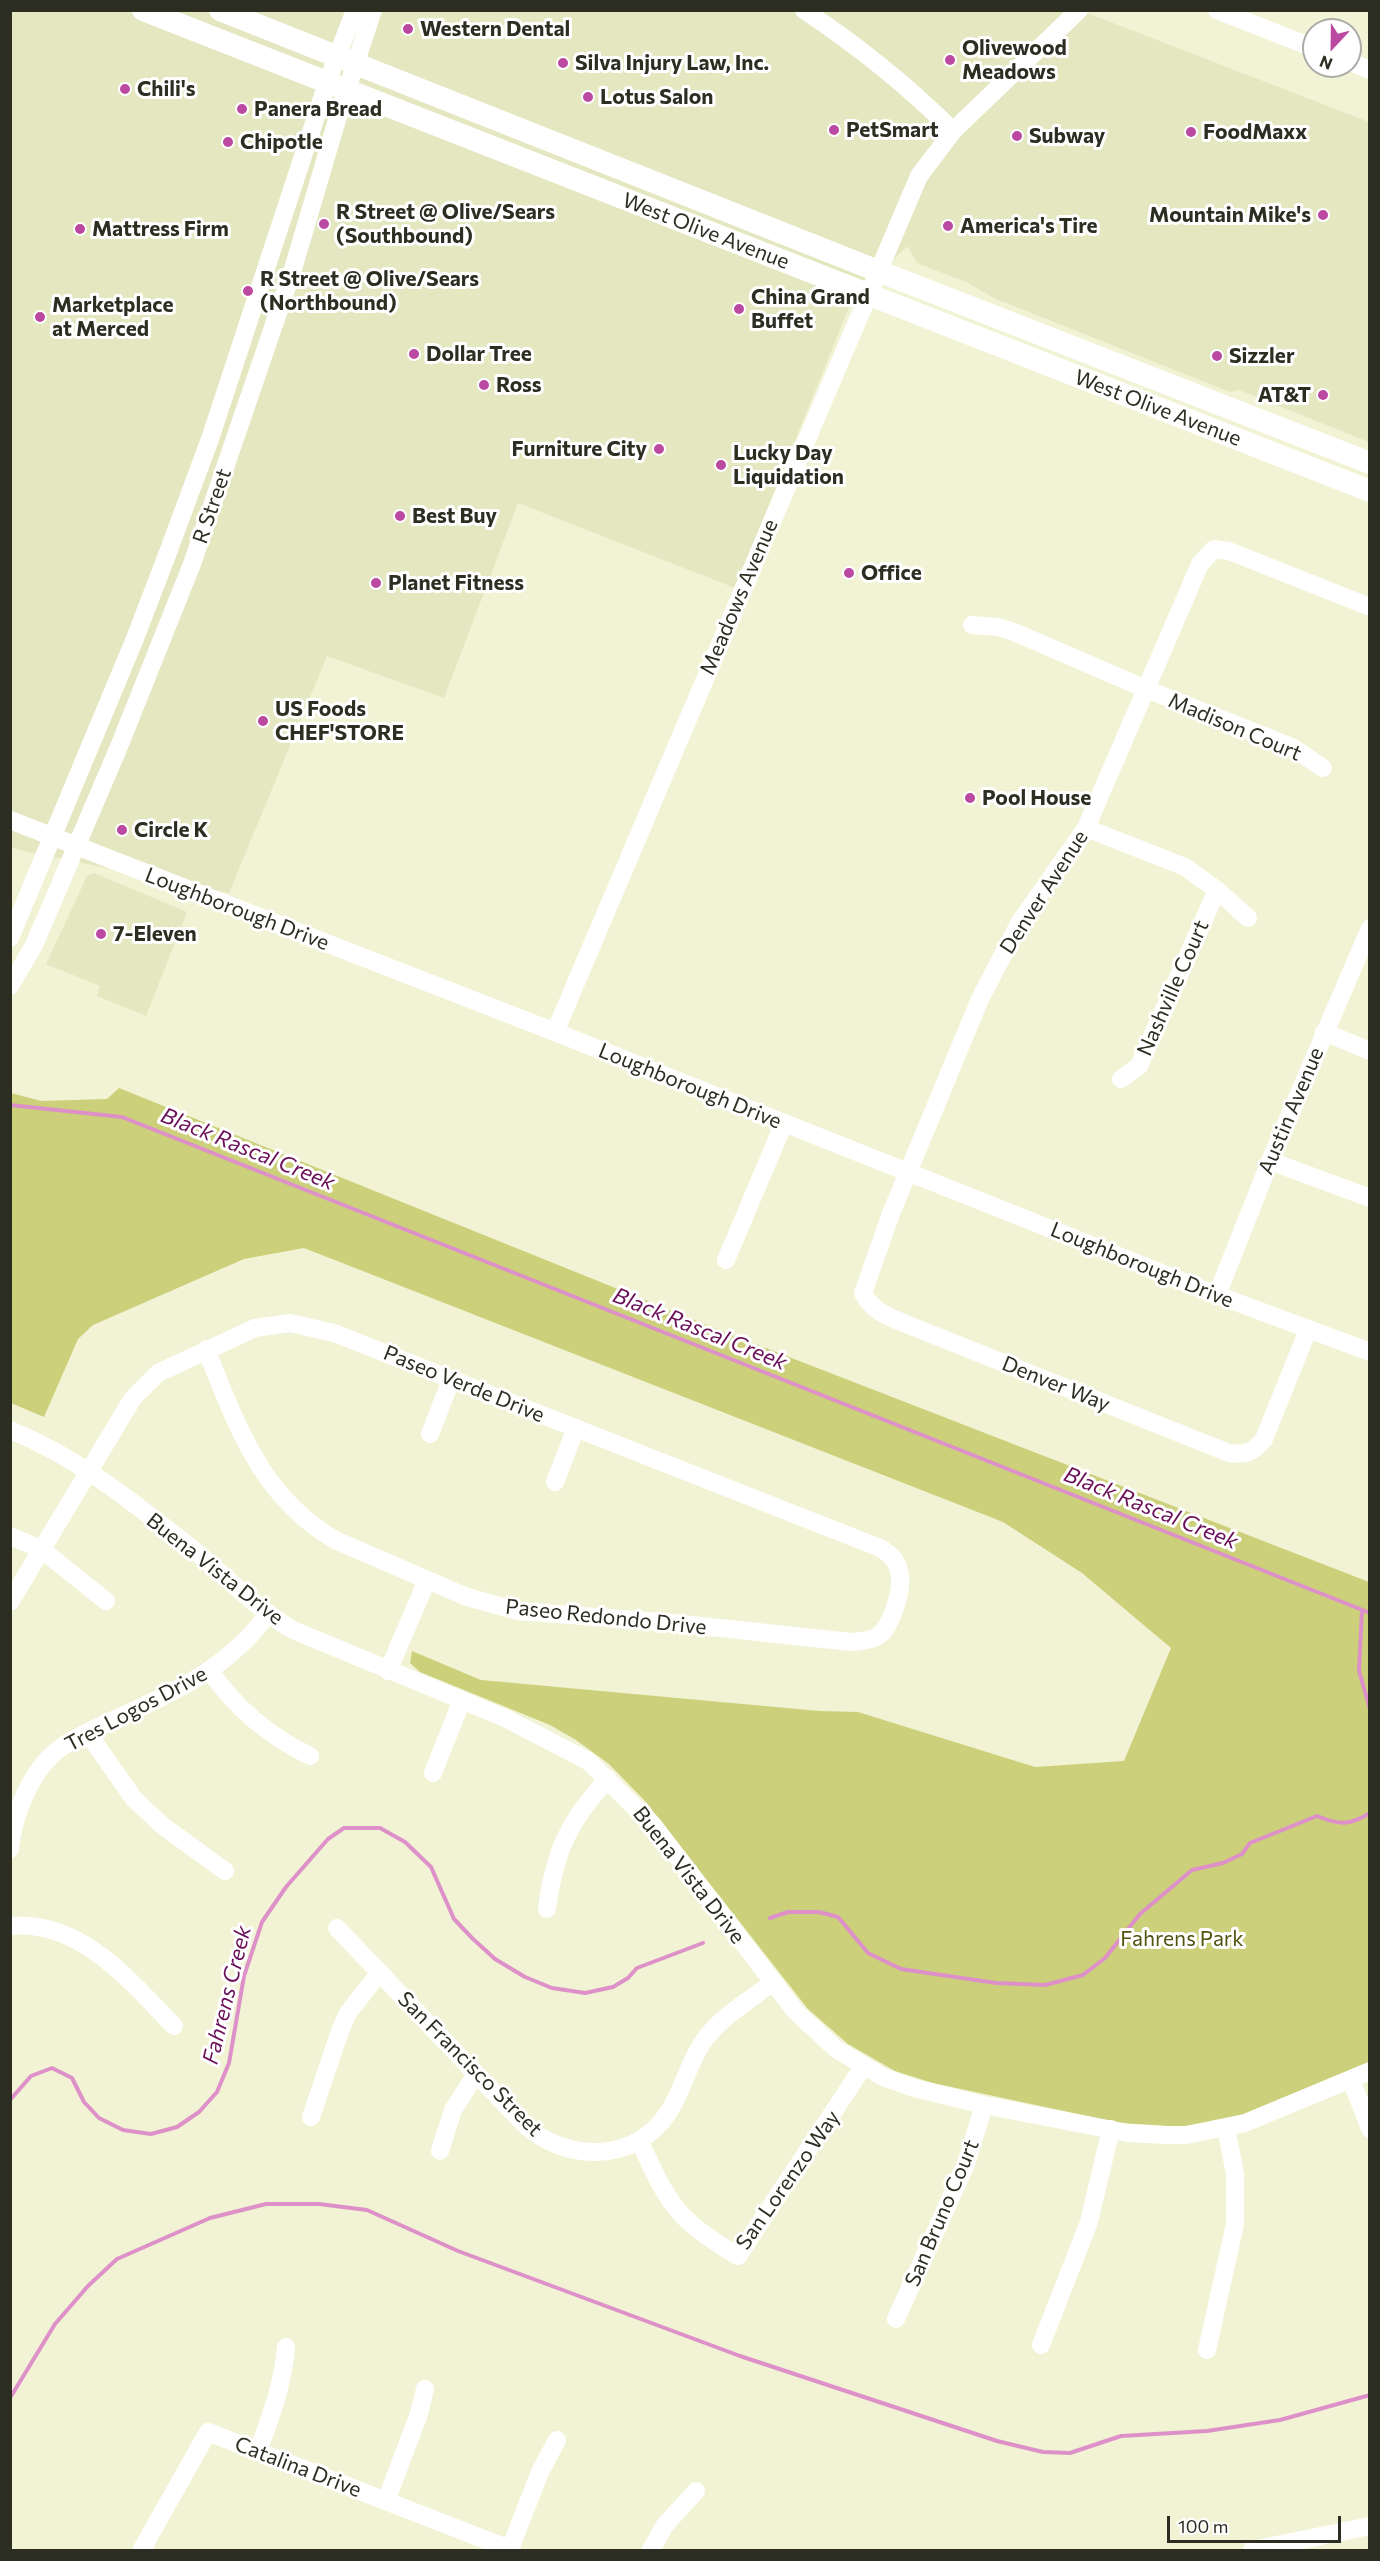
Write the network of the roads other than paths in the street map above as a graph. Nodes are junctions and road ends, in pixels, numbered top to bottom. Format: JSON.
{"nodes":[{"id":1,"x":143,"y":10,"type":"edge"},
{"id":2,"x":220,"y":10,"type":"edge"},
{"id":3,"x":355,"y":10,"type":"edge"},
{"id":4,"x":373,"y":10,"type":"edge"},
{"id":5,"x":804,"y":10,"type":"edge"},
{"id":6,"x":1079,"y":10,"type":"edge"},
{"id":7,"x":1217,"y":10,"type":"edge"},
{"id":8,"x":1302,"y":43,"type":"edge"},
{"id":9,"x":347,"y":61,"type":"junction"},
{"id":10,"x":337,"y":87,"type":"junction"},
{"id":11,"x":953,"y":131,"type":"junction"},
{"id":12,"x":290,"y":198,"type":"junction"},
{"id":13,"x":267,"y":264,"type":"junction"},
{"id":14,"x":293,"y":269,"type":"junction"},
{"id":15,"x":878,"y":271,"type":"junction"},
{"id":16,"x":867,"y":294,"type":"junction"},
{"id":17,"x":257,"y":372,"type":"junction"},
{"id":18,"x":210,"y":440,"type":"junction"},
{"id":19,"x":1370,"y":463,"type":"edge"},
{"id":20,"x":1370,"y":491,"type":"edge"},
{"id":21,"x":167,"y":555,"type":"junction"},
{"id":22,"x":192,"y":564,"type":"junction"},
{"id":23,"x":1370,"y":607,"type":"edge"},
{"id":24,"x":972,"y":625,"type":"dead end"},
{"id":25,"x":152,"y":664,"type":"junction"},
{"id":26,"x":1146,"y":689,"type":"junction"},
{"id":27,"x":1323,"y":768,"type":"dead end"},
{"id":28,"x":10,"y":820,"type":"edge"},
{"id":29,"x":1086,"y":828,"type":"junction"},
{"id":30,"x":51,"y":837,"type":"junction"},
{"id":31,"x":76,"y":847,"type":"junction"},
{"id":32,"x":1217,"y":890,"type":"junction"},
{"id":33,"x":1248,"y":918,"type":"dead end"},
{"id":34,"x":1370,"y":928,"type":"edge"},
{"id":35,"x":10,"y":938,"type":"edge"},
{"id":36,"x":10,"y":986,"type":"edge"},
{"id":37,"x":555,"y":1032,"type":"junction"},
{"id":38,"x":1324,"y":1032,"type":"junction"},
{"id":39,"x":1370,"y":1050,"type":"edge"},
{"id":40,"x":1121,"y":1079,"type":"dead end"},
{"id":41,"x":784,"y":1123,"type":"junction"},
{"id":42,"x":1270,"y":1161,"type":"junction"},
{"id":43,"x":909,"y":1173,"type":"junction"},
{"id":44,"x":1370,"y":1198,"type":"edge"},
{"id":45,"x":726,"y":1260,"type":"dead end"},
{"id":46,"x":1216,"y":1295,"type":"junction"},
{"id":47,"x":1308,"y":1330,"type":"junction"},
{"id":48,"x":206,"y":1349,"type":"junction"},
{"id":49,"x":1370,"y":1352,"type":"edge"},
{"id":50,"x":451,"y":1380,"type":"junction"},
{"id":51,"x":576,"y":1428,"type":"junction"},
{"id":52,"x":10,"y":1430,"type":"edge"},
{"id":53,"x":430,"y":1434,"type":"dead end"},
{"id":54,"x":88,"y":1470,"type":"junction"},
{"id":55,"x":555,"y":1482,"type":"dead end"},
{"id":56,"x":10,"y":1536,"type":"edge"},
{"id":57,"x":880,"y":1548,"type":"joint"},
{"id":58,"x":41,"y":1549,"type":"junction"},
{"id":59,"x":427,"y":1580,"type":"junction"},
{"id":60,"x":106,"y":1601,"type":"dead end"},
{"id":61,"x":10,"y":1602,"type":"edge"},
{"id":62,"x":267,"y":1615,"type":"junction"},
{"id":63,"x":210,"y":1671,"type":"junction"},
{"id":64,"x":388,"y":1671,"type":"junction"},
{"id":65,"x":462,"y":1700,"type":"junction"},
{"id":66,"x":87,"y":1732,"type":"junction"},
{"id":67,"x":310,"y":1756,"type":"dead end"},
{"id":68,"x":433,"y":1773,"type":"dead end"},
{"id":69,"x":608,"y":1779,"type":"junction"},
{"id":70,"x":11,"y":1842,"type":"edge"},
{"id":71,"x":225,"y":1871,"type":"dead end"},
{"id":72,"x":547,"y":1909,"type":"dead end"},
{"id":73,"x":10,"y":1926,"type":"edge"},
{"id":74,"x":337,"y":1928,"type":"dead end"},
{"id":75,"x":380,"y":1972,"type":"junction"},
{"id":76,"x":772,"y":1983,"type":"junction"},
{"id":77,"x":174,"y":2026,"type":"dead end"},
{"id":78,"x":863,"y":2067,"type":"junction"},
{"id":79,"x":1370,"y":2071,"type":"edge"},
{"id":80,"x":476,"y":2074,"type":"junction"},
{"id":81,"x":1351,"y":2079,"type":"junction"},
{"id":82,"x":984,"y":2105,"type":"junction"},
{"id":83,"x":311,"y":2117,"type":"dead end"},
{"id":84,"x":1226,"y":2128,"type":"junction"},
{"id":85,"x":1111,"y":2129,"type":"junction"},
{"id":86,"x":1370,"y":2129,"type":"edge"},
{"id":87,"x":639,"y":2140,"type":"junction"},
{"id":88,"x":440,"y":2151,"type":"dead end"},
{"id":89,"x":896,"y":2319,"type":"dead end"},
{"id":90,"x":1041,"y":2345,"type":"dead end"},
{"id":91,"x":286,"y":2347,"type":"dead end"},
{"id":92,"x":1207,"y":2350,"type":"dead end"},
{"id":93,"x":425,"y":2389,"type":"dead end"},
{"id":94,"x":557,"y":2440,"type":"dead end"},
{"id":95,"x":258,"y":2451,"type":"junction"},
{"id":96,"x":696,"y":2491,"type":"dead end"},
{"id":97,"x":386,"y":2501,"type":"junction"},
{"id":98,"x":1370,"y":2526,"type":"edge"},
{"id":99,"x":143,"y":2550,"type":"edge"},
{"id":100,"x":511,"y":2550,"type":"edge"},
{"id":101,"x":651,"y":2550,"type":"edge"},
{"id":102,"x":1252,"y":2550,"type":"edge"}],
"edges":[{"from":1,"to":10,"type":"main road","name":"West Olive Avenue"},
{"from":2,"to":9,"type":"main road","name":"West Olive Avenue"},
{"from":3,"to":9,"type":"street","name":"R Street"},
{"from":4,"to":9,"type":"street","name":"R Street"},
{"from":5,"to":11,"type":"street"},
{"from":6,"to":11,"type":"street","name":"Meadows Avenue"},
{"from":7,"to":8,"type":"street"},
{"from":9,"to":10,"type":"street","name":"R Street"},
{"from":9,"to":15,"type":"main road","name":"West Olive Avenue"},
{"from":10,"to":12,"type":"street","name":"R Street"},
{"from":10,"to":14,"type":"street","name":"R Street"},
{"from":10,"to":16,"type":"main road","name":"West Olive Avenue"},
{"from":11,"to":15,"type":"street","name":"Meadows Avenue"},
{"from":12,"to":13,"type":"street","name":"R Street"},
{"from":12,"to":14,"type":"street"},
{"from":13,"to":17,"type":"street"},
{"from":13,"to":18,"type":"street","name":"R Street"},
{"from":14,"to":17,"type":"street","name":"R Street"},
{"from":15,"to":16,"type":"street","name":"Meadows Avenue"},
{"from":15,"to":19,"type":"main road","name":"West Olive Avenue"},
{"from":16,"to":20,"type":"main road","name":"West Olive Avenue"},
{"from":16,"to":37,"type":"street","name":"Meadows Avenue"},
{"from":17,"to":22,"type":"street","name":"R Street"},
{"from":18,"to":21,"type":"street","name":"R Street"},
{"from":18,"to":22,"type":"street"},
{"from":21,"to":25,"type":"street"},
{"from":21,"to":30,"type":"street","name":"R Street"},
{"from":22,"to":25,"type":"street","name":"R Street"},
{"from":23,"to":26,"type":"street","name":"Denver Avenue"},
{"from":24,"to":26,"type":"street","name":"Madison Court"},
{"from":25,"to":31,"type":"street","name":"R Street"},
{"from":26,"to":27,"type":"street","name":"Madison Court"},
{"from":26,"to":29,"type":"street","name":"Denver Avenue"},
{"from":28,"to":30,"type":"street","name":"Loughborough Drive"},
{"from":29,"to":32,"type":"street"},
{"from":29,"to":43,"type":"street","name":"Denver Avenue"},
{"from":30,"to":31,"type":"street","name":"Loughborough Drive"},
{"from":30,"to":35,"type":"street","name":"R Street"},
{"from":31,"to":36,"type":"street","name":"R Street"},
{"from":31,"to":37,"type":"street","name":"Loughborough Drive"},
{"from":32,"to":33,"type":"street"},
{"from":32,"to":40,"type":"street","name":"Nashville Court"},
{"from":34,"to":38,"type":"street","name":"Austin Avenue"},
{"from":37,"to":41,"type":"street","name":"Loughborough Drive"},
{"from":38,"to":39,"type":"street"},
{"from":38,"to":42,"type":"street","name":"Austin Avenue"},
{"from":41,"to":43,"type":"street","name":"Loughborough Drive"},
{"from":41,"to":45,"type":"street"},
{"from":42,"to":44,"type":"street"},
{"from":42,"to":46,"type":"street","name":"Austin Avenue"},
{"from":43,"to":46,"type":"street","name":"Loughborough Drive"},
{"from":43,"to":47,"type":"street","name":"Denver Way"},
{"from":46,"to":47,"type":"street","name":"Loughborough Drive"},
{"from":47,"to":49,"type":"street","name":"Loughborough Drive"},
{"from":48,"to":50,"type":"street","name":"Paseo Verde Drive"},
{"from":48,"to":54,"type":"street","name":"Paseo Verde Drive"},
{"from":48,"to":59,"type":"street","name":"Paseo Redondo Drive"},
{"from":50,"to":51,"type":"street","name":"Paseo Verde Drive"},
{"from":50,"to":53,"type":"street"},
{"from":51,"to":55,"type":"street"},
{"from":51,"to":57,"type":"street","name":"Paseo Verde Drive"},
{"from":52,"to":54,"type":"street","name":"Buena Vista Drive"},
{"from":54,"to":58,"type":"street","name":"Paseo Verde Drive"},
{"from":54,"to":62,"type":"street","name":"Buena Vista Drive"},
{"from":56,"to":58,"type":"street"},
{"from":57,"to":59,"type":"street","name":"Paseo Redondo Drive"},
{"from":58,"to":60,"type":"street"},
{"from":58,"to":61,"type":"street","name":"Paseo Verde Drive"},
{"from":59,"to":64,"type":"street"},
{"from":62,"to":63,"type":"street","name":"Tres Logos Drive"},
{"from":62,"to":64,"type":"street","name":"Buena Vista Drive"},
{"from":63,"to":66,"type":"street","name":"Tres Logos Drive"},
{"from":63,"to":67,"type":"street"},
{"from":64,"to":65,"type":"street","name":"Buena Vista Drive"},
{"from":65,"to":68,"type":"street"},
{"from":65,"to":69,"type":"street","name":"Buena Vista Drive"},
{"from":66,"to":70,"type":"street","name":"Tres Logos Drive"},
{"from":66,"to":71,"type":"street"},
{"from":69,"to":72,"type":"street"},
{"from":69,"to":76,"type":"street","name":"Buena Vista Drive"},
{"from":73,"to":77,"type":"street"},
{"from":74,"to":75,"type":"street","name":"San Francisco Street"},
{"from":75,"to":80,"type":"street","name":"San Francisco Street"},
{"from":75,"to":83,"type":"street"},
{"from":76,"to":78,"type":"street","name":"Buena Vista Drive"},
{"from":76,"to":87,"type":"street","name":"San Francisco Street"},
{"from":78,"to":82,"type":"street","name":"Buena Vista Drive"},
{"from":78,"to":87,"type":"street","name":"San Lorenzo Way"},
{"from":79,"to":81,"type":"street","name":"Buena Vista Drive"},
{"from":80,"to":87,"type":"street","name":"San Francisco Street"},
{"from":80,"to":88,"type":"street"},
{"from":81,"to":84,"type":"street","name":"Buena Vista Drive"},
{"from":81,"to":86,"type":"street"},
{"from":82,"to":85,"type":"street","name":"Buena Vista Drive"},
{"from":82,"to":89,"type":"street","name":"San Bruno Court"},
{"from":84,"to":85,"type":"street","name":"Buena Vista Drive"},
{"from":84,"to":92,"type":"street"},
{"from":85,"to":90,"type":"street"},
{"from":91,"to":95,"type":"street"},
{"from":93,"to":97,"type":"street"},
{"from":94,"to":100,"type":"street"},
{"from":95,"to":97,"type":"street","name":"Catalina Drive"},
{"from":95,"to":99,"type":"street","name":"Catalina Drive"},
{"from":96,"to":101,"type":"street"},
{"from":97,"to":100,"type":"street","name":"Catalina Drive"},
{"from":98,"to":102,"type":"street"}]}
